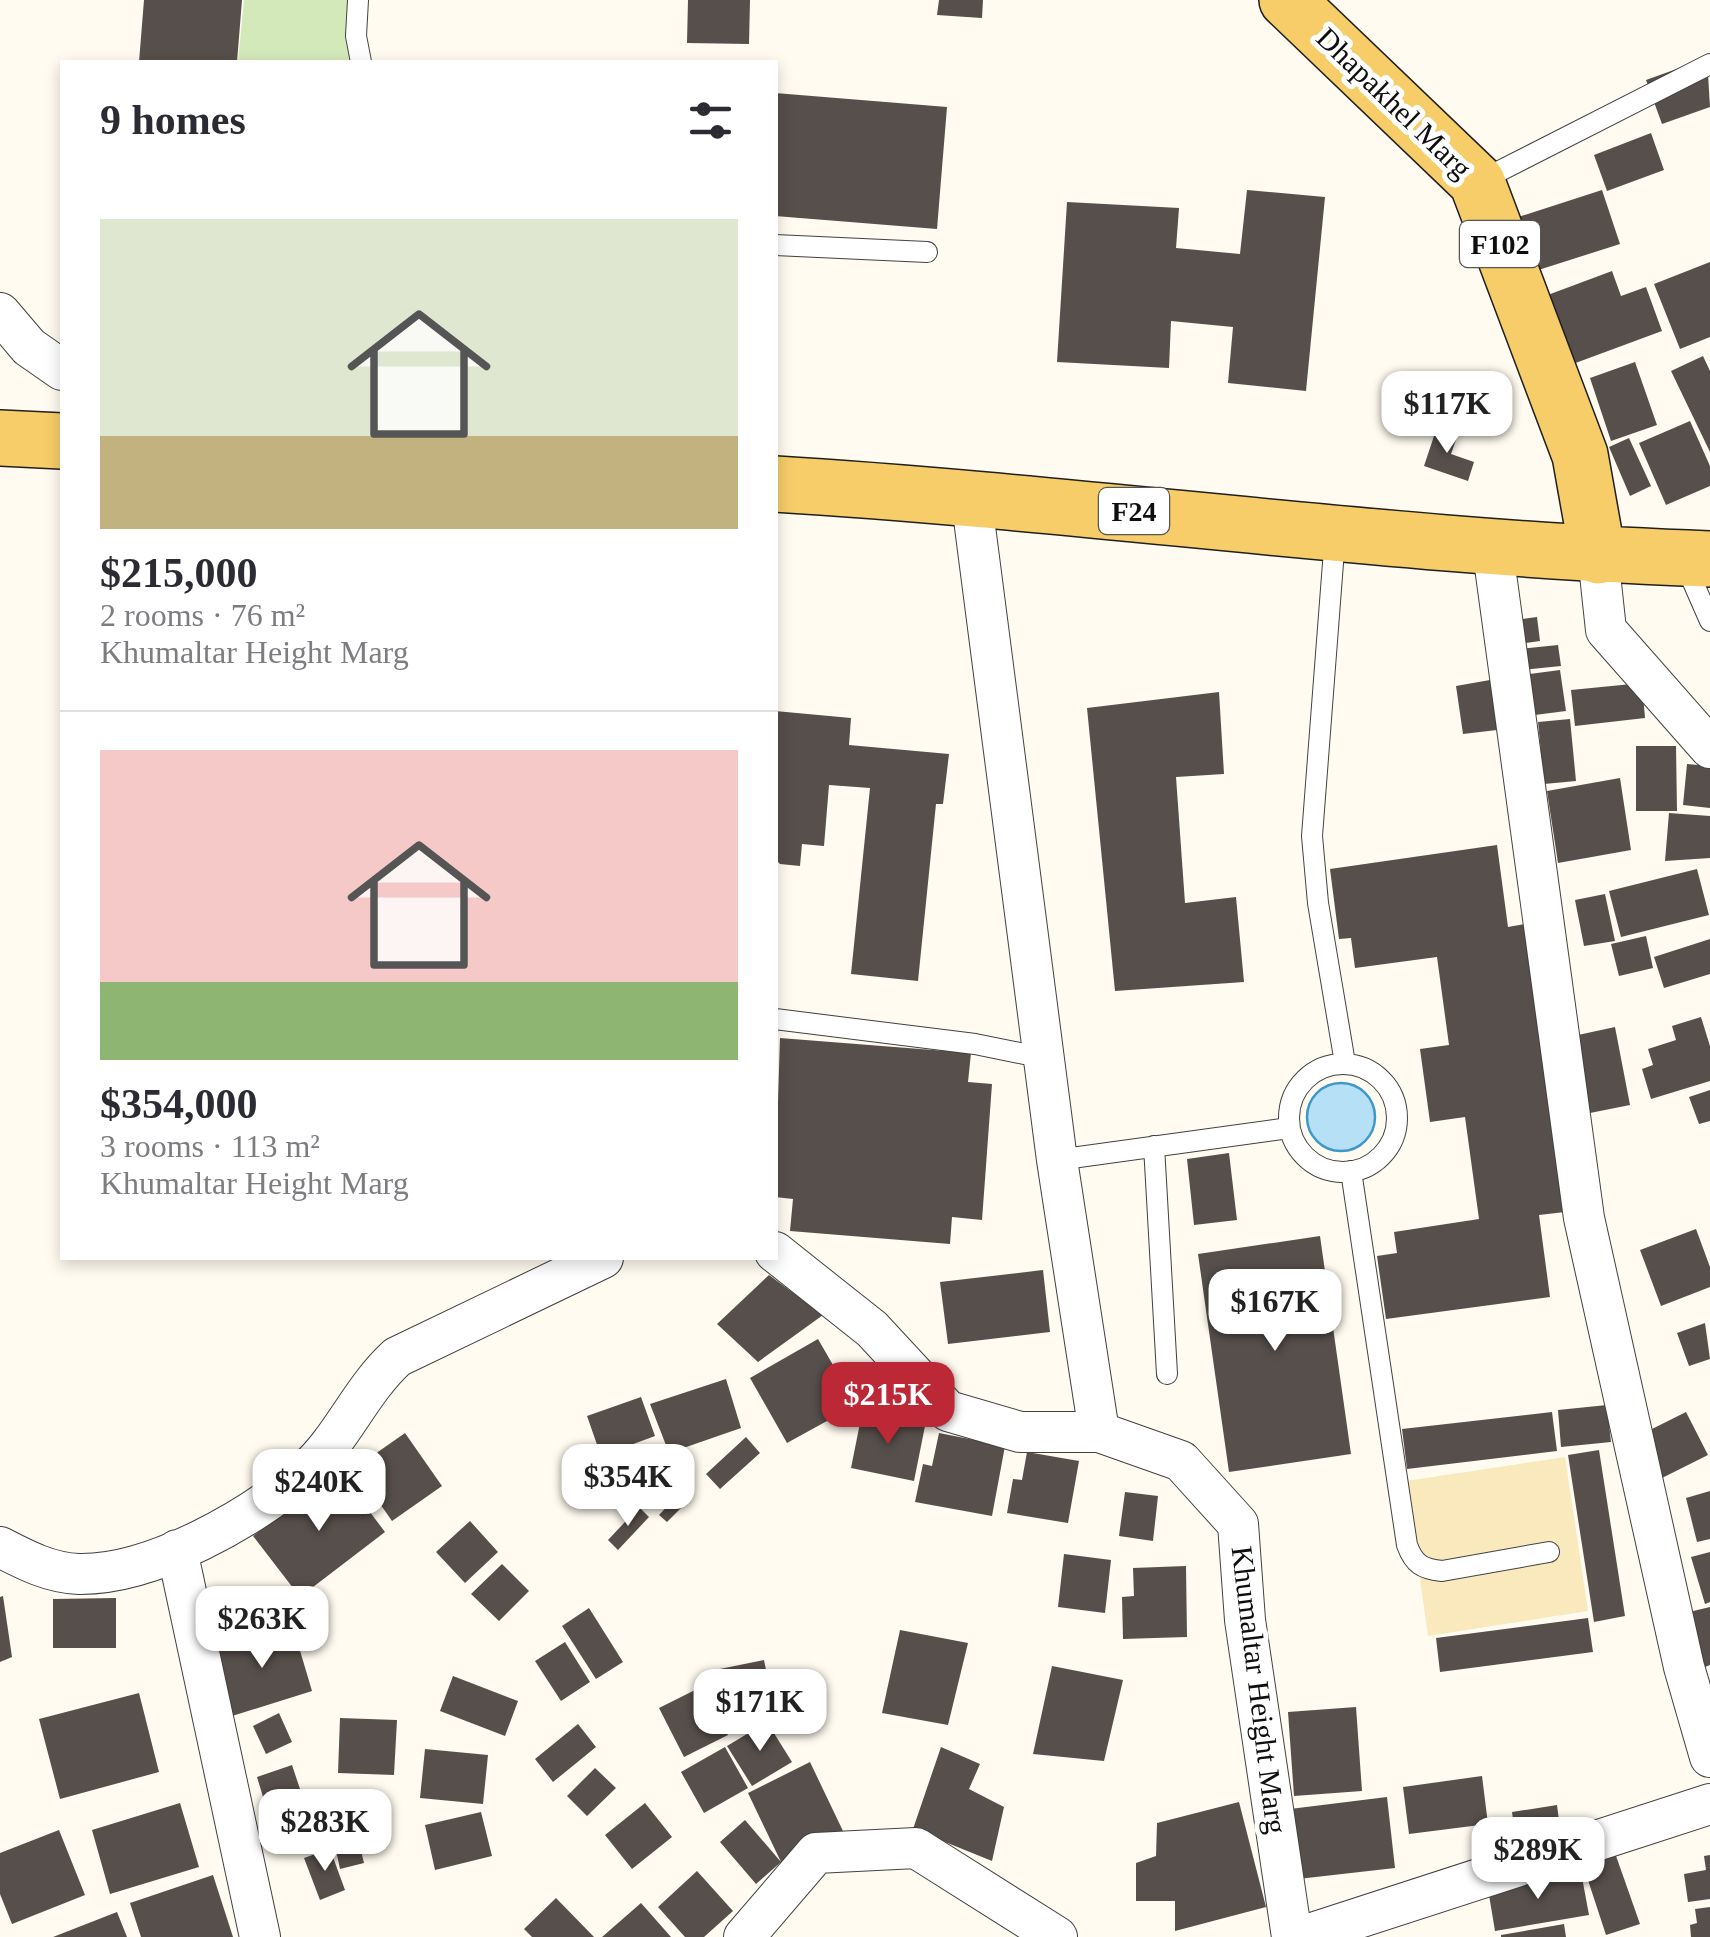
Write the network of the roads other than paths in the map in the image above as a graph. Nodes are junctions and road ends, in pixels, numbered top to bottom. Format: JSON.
{"nodes":[{"id":1,"x":358,"y":0,"type":"edge"},
{"id":2,"x":1287,"y":0,"type":"edge"},
{"id":3,"x":362,"y":60,"type":"edge"},
{"id":4,"x":1710,"y":64,"type":"edge"},
{"id":5,"x":1476,"y":182,"type":"junction"},
{"id":6,"x":778,"y":245,"type":"edge"},
{"id":7,"x":927,"y":252,"type":"dead end"},
{"id":8,"x":0,"y":313,"type":"edge"},
{"id":9,"x":60,"y":369,"type":"edge"},
{"id":10,"x":0,"y":438,"type":"edge"},
{"id":11,"x":60,"y":441,"type":"edge"},
{"id":12,"x":778,"y":484,"type":"edge"},
{"id":13,"x":971,"y":496,"type":"junction"},
{"id":14,"x":1336,"y":530,"type":"junction"},
{"id":15,"x":1492,"y":545,"type":"junction"},
{"id":16,"x":1598,"y":556,"type":"junction"},
{"id":17,"x":1696,"y":558,"type":"edge"},
{"id":18,"x":1710,"y":621,"type":"edge"},
{"id":19,"x":1710,"y":748,"type":"edge"},
{"id":20,"x":778,"y":1019,"type":"edge"},
{"id":21,"x":1044,"y":1058,"type":"junction"},
{"id":22,"x":1345,"y":1063,"type":"junction"},
{"id":23,"x":1290,"y":1128,"type":"junction"},
{"id":24,"x":1154,"y":1146,"type":"junction"},
{"id":25,"x":1057,"y":1160,"type":"junction"},
{"id":26,"x":1351,"y":1171,"type":"junction"},
{"id":27,"x":778,"y":1254,"type":"edge"},
{"id":28,"x":599,"y":1260,"type":"edge"},
{"id":29,"x":1168,"y":1374,"type":"dead end"},
{"id":30,"x":1099,"y":1432,"type":"junction"},
{"id":31,"x":0,"y":1547,"type":"edge"},
{"id":32,"x":177,"y":1550,"type":"junction"},
{"id":33,"x":1550,"y":1552,"type":"dead end"},
{"id":34,"x":1710,"y":1757,"type":"edge"},
{"id":35,"x":1710,"y":1804,"type":"edge"},
{"id":36,"x":260,"y":1937,"type":"edge"},
{"id":37,"x":744,"y":1937,"type":"edge"},
{"id":38,"x":1057,"y":1937,"type":"edge"},
{"id":39,"x":1292,"y":1937,"type":"edge"},
{"id":40,"x":1300,"y":1937,"type":"edge"}],
"edges":[{"from":1,"to":3,"type":"lane"},
{"from":2,"to":5,"type":"main road","name":"Dhapakhel Marg","number":"F102"},
{"from":4,"to":5,"type":"lane"},
{"from":5,"to":16,"type":"main road","name":"Dhapakhel Marg","number":"F102"},
{"from":6,"to":7,"type":"lane"},
{"from":8,"to":9,"type":"street"},
{"from":10,"to":11,"type":"main road"},
{"from":12,"to":13,"type":"main road","number":"F24"},
{"from":13,"to":14,"type":"main road","number":"F24"},
{"from":13,"to":21,"type":"street"},
{"from":14,"to":15,"type":"main road","number":"F24"},
{"from":14,"to":22,"type":"lane"},
{"from":15,"to":16,"type":"main road","number":"F24"},
{"from":15,"to":34,"type":"street"},
{"from":16,"to":17,"type":"main road","number":"F24"},
{"from":16,"to":19,"type":"street"},
{"from":17,"to":18,"type":"lane"},
{"from":20,"to":21,"type":"lane"},
{"from":21,"to":25,"type":"street"},
{"from":22,"to":23,"type":"lane"},
{"from":22,"to":26,"type":"lane"},
{"from":23,"to":24,"type":"lane"},
{"from":23,"to":26,"type":"lane"},
{"from":24,"to":25,"type":"lane"},
{"from":24,"to":29,"type":"lane"},
{"from":25,"to":30,"type":"street"},
{"from":26,"to":33,"type":"lane"},
{"from":27,"to":30,"type":"street","name":"Khumaltar Height Marg"},
{"from":28,"to":32,"type":"street"},
{"from":30,"to":39,"type":"street","name":"Khumaltar Height Marg"},
{"from":31,"to":32,"type":"street"},
{"from":32,"to":36,"type":"street"},
{"from":35,"to":40,"type":"street"},
{"from":37,"to":38,"type":"street"}]}
